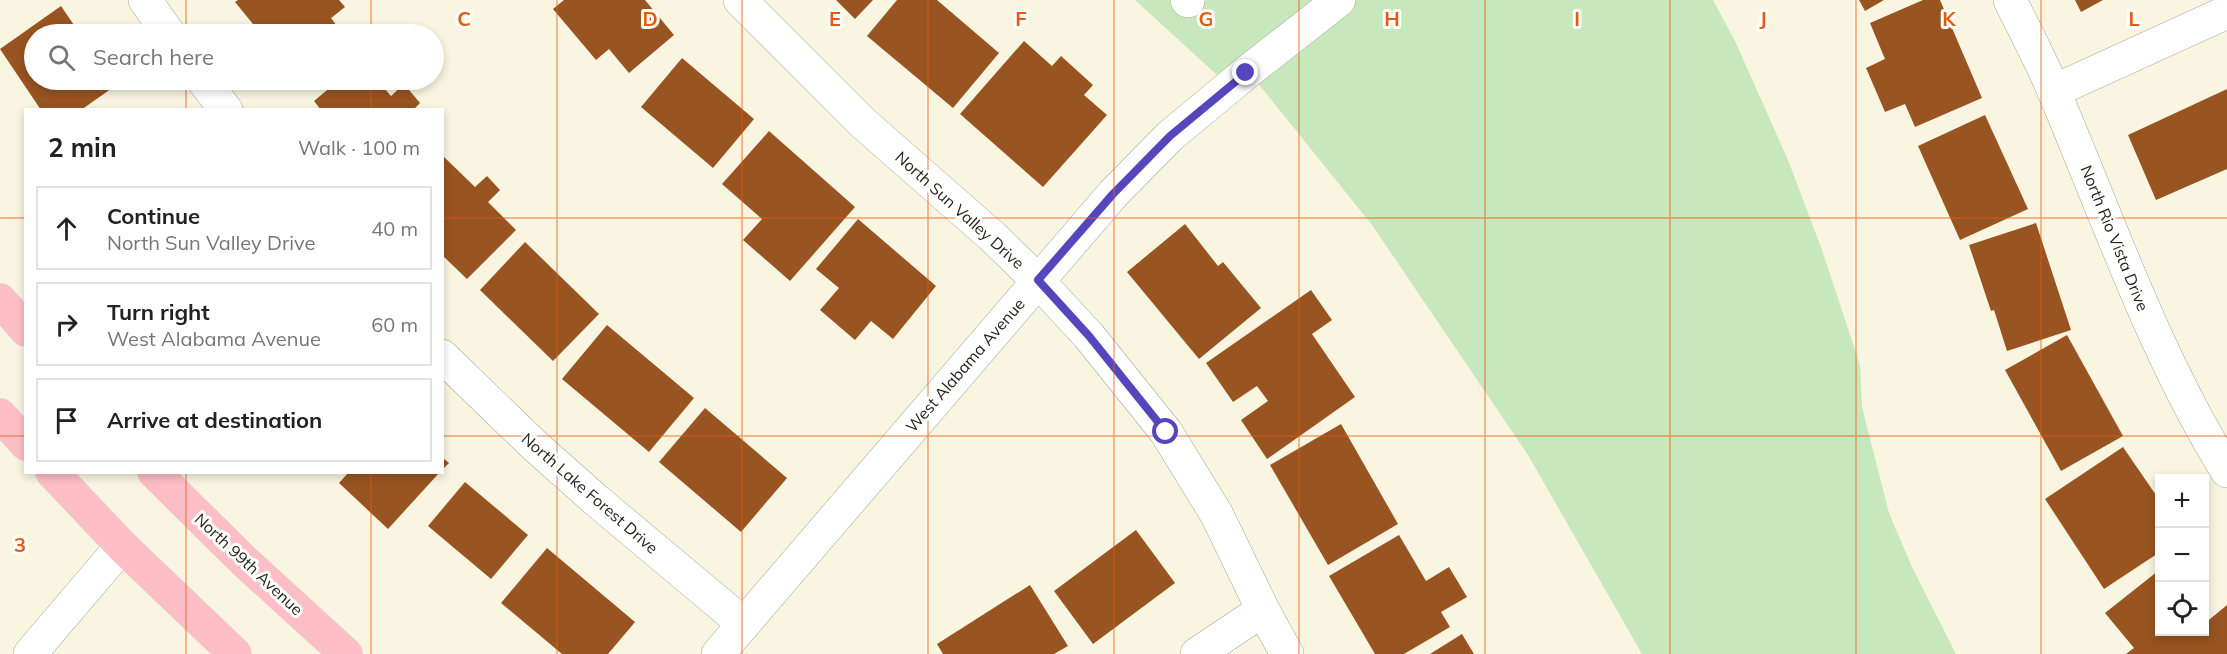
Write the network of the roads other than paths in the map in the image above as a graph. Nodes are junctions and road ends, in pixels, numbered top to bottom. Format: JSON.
{"nodes":[{"id":1,"x":145,"y":0,"type":"edge"},
{"id":2,"x":740,"y":0,"type":"edge"},
{"id":3,"x":1339,"y":0,"type":"edge"},
{"id":4,"x":2010,"y":0,"type":"edge"},
{"id":5,"x":2227,"y":12,"type":"edge"},
{"id":6,"x":162,"y":24,"type":"edge"},
{"id":7,"x":211,"y":90,"type":"edge"},
{"id":8,"x":2054,"y":91,"type":"junction"},
{"id":9,"x":224,"y":108,"type":"edge"},
{"id":10,"x":1038,"y":280,"type":"junction"},
{"id":11,"x":0,"y":300,"type":"edge"},
{"id":12,"x":24,"y":328,"type":"edge"},
{"id":13,"x":444,"y":358,"type":"edge"},
{"id":14,"x":0,"y":415,"type":"edge"},
{"id":15,"x":24,"y":442,"type":"edge"},
{"id":16,"x":2227,"y":471,"type":"edge"},
{"id":17,"x":54,"y":474,"type":"edge"},
{"id":18,"x":156,"y":474,"type":"edge"},
{"id":19,"x":122,"y":546,"type":"junction"},
{"id":20,"x":1263,"y":610,"type":"junction"},
{"id":21,"x":744,"y":624,"type":"junction"},
{"id":22,"x":30,"y":654,"type":"edge"},
{"id":23,"x":235,"y":654,"type":"edge"},
{"id":24,"x":345,"y":654,"type":"edge"},
{"id":25,"x":718,"y":654,"type":"edge"},
{"id":26,"x":1197,"y":654,"type":"edge"},
{"id":27,"x":1287,"y":654,"type":"edge"}],
"edges":[{"from":1,"to":6,"type":"street"},
{"from":2,"to":10,"type":"street","name":"North Sun Valley Drive"},
{"from":3,"to":10,"type":"street","name":"West Alabama Avenue"},
{"from":4,"to":8,"type":"street","name":"North Rio Vista Drive"},
{"from":5,"to":8,"type":"street"},
{"from":7,"to":9,"type":"street"},
{"from":8,"to":16,"type":"street","name":"North Rio Vista Drive"},
{"from":10,"to":20,"type":"street","name":"North Sun Valley Drive"},
{"from":10,"to":21,"type":"street","name":"West Alabama Avenue"},
{"from":11,"to":12,"type":"main road"},
{"from":13,"to":21,"type":"street","name":"North Lake Forest Drive"},
{"from":14,"to":15,"type":"main road"},
{"from":17,"to":19,"type":"main road"},
{"from":18,"to":24,"type":"main road","name":"North 99th Avenue"},
{"from":19,"to":22,"type":"street"},
{"from":19,"to":23,"type":"main road"},
{"from":20,"to":26,"type":"street"},
{"from":20,"to":27,"type":"street","name":"North Sun Valley Drive"},
{"from":21,"to":25,"type":"street","name":"West Alabama Avenue"}]}
